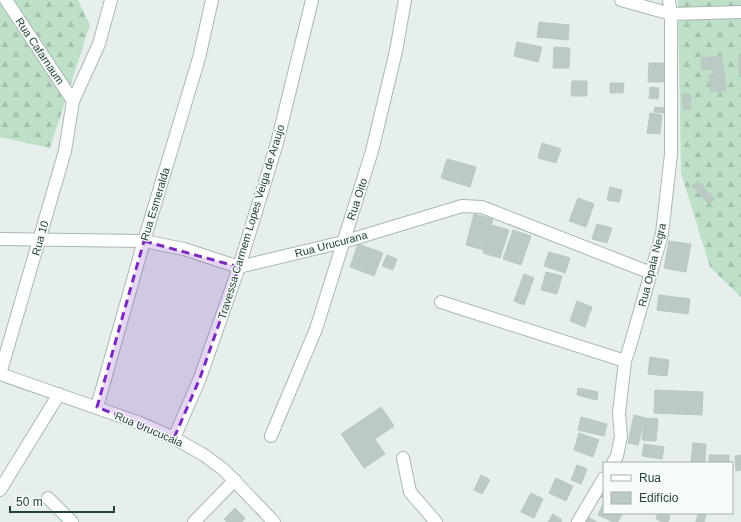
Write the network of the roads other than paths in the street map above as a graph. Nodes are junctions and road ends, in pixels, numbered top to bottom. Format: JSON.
{"nodes":[{"id":1,"x":6,"y":0,"type":"edge"},
{"id":2,"x":111,"y":0,"type":"edge"},
{"id":3,"x":212,"y":0,"type":"edge"},
{"id":4,"x":312,"y":0,"type":"edge"},
{"id":5,"x":405,"y":0,"type":"edge"},
{"id":6,"x":621,"y":0,"type":"edge"},
{"id":7,"x":669,"y":0,"type":"edge"},
{"id":8,"x":741,"y":12,"type":"edge"},
{"id":9,"x":671,"y":14,"type":"junction"},
{"id":10,"x":73,"y":101,"type":"junction"},
{"id":11,"x":0,"y":239,"type":"edge"},
{"id":12,"x":39,"y":240,"type":"junction"},
{"id":13,"x":144,"y":241,"type":"junction"},
{"id":14,"x":343,"y":242,"type":"junction"},
{"id":15,"x":239,"y":267,"type":"junction"},
{"id":16,"x":651,"y":273,"type":"junction"},
{"id":17,"x":441,"y":302,"type":"dead end"},
{"id":18,"x":625,"y":361,"type":"junction"},
{"id":19,"x":0,"y":374,"type":"edge"},
{"id":20,"x":59,"y":394,"type":"junction"},
{"id":21,"x":97,"y":407,"type":"junction"},
{"id":22,"x":270,"y":436,"type":"dead end"},
{"id":23,"x":174,"y":438,"type":"junction"},
{"id":24,"x":403,"y":458,"type":"dead end"},
{"id":25,"x":614,"y":462,"type":"edge"},
{"id":26,"x":235,"y":480,"type":"junction"},
{"id":27,"x":603,"y":480,"type":"edge"},
{"id":28,"x":0,"y":490,"type":"edge"},
{"id":29,"x":48,"y":498,"type":"dead end"},
{"id":30,"x":72,"y":522,"type":"edge"},
{"id":31,"x":194,"y":522,"type":"edge"},
{"id":32,"x":274,"y":522,"type":"edge"},
{"id":33,"x":436,"y":522,"type":"edge"},
{"id":34,"x":578,"y":522,"type":"edge"}],
"edges":[{"from":1,"to":10,"type":"street","name":"Rua Cafarnaum"},
{"from":2,"to":10,"type":"street","name":"Rua 10"},
{"from":3,"to":13,"type":"street","name":"Rua Esmeralda"},
{"from":4,"to":15,"type":"street","name":"Travessa Carmem Lopes Veiga de Araujo"},
{"from":5,"to":14,"type":"street","name":"Rua Oito"},
{"from":6,"to":9,"type":"street"},
{"from":7,"to":9,"type":"street","name":"Rua Opala Negra"},
{"from":8,"to":9,"type":"street"},
{"from":9,"to":16,"type":"street","name":"Rua Opala Negra"},
{"from":10,"to":12,"type":"street","name":"Rua 10"},
{"from":11,"to":12,"type":"street"},
{"from":12,"to":13,"type":"street"},
{"from":12,"to":19,"type":"street","name":"Rua 10"},
{"from":13,"to":15,"type":"street"},
{"from":13,"to":21,"type":"street","name":"Rua Esmeralda"},
{"from":14,"to":15,"type":"street","name":"Rua Urucurana"},
{"from":14,"to":16,"type":"street","name":"Rua Urucurana"},
{"from":14,"to":22,"type":"street","name":"Rua Oito"},
{"from":15,"to":23,"type":"street","name":"Travessa Carmem Lopes Veiga de Araujo"},
{"from":16,"to":18,"type":"street","name":"Rua Opala Negra"},
{"from":17,"to":18,"type":"street"},
{"from":18,"to":25,"type":"street","name":"Rua Opala Negra"},
{"from":19,"to":20,"type":"street","name":"Rua Urucucaia"},
{"from":20,"to":21,"type":"street","name":"Rua Urucucaia"},
{"from":20,"to":28,"type":"street"},
{"from":21,"to":23,"type":"street","name":"Rua Urucucaia"},
{"from":23,"to":26,"type":"street","name":"Rua Urucucaia"},
{"from":24,"to":33,"type":"street"},
{"from":26,"to":31,"type":"street"},
{"from":26,"to":32,"type":"street","name":"Rua Urucucaia"},
{"from":27,"to":34,"type":"street"},
{"from":29,"to":30,"type":"street"}]}
